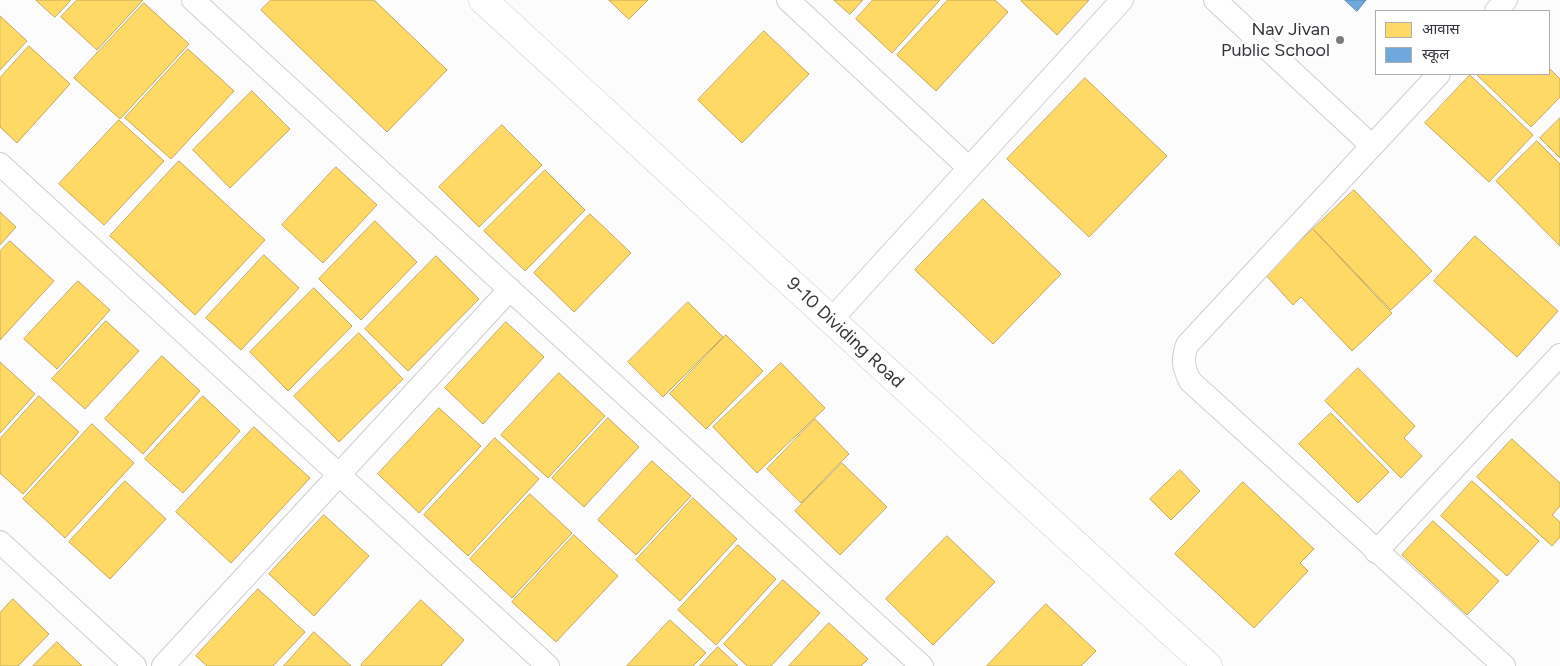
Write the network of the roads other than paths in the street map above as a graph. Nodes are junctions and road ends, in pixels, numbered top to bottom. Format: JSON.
{"nodes":[{"id":1,"x":193,"y":0,"type":"edge"},
{"id":2,"x":483,"y":0,"type":"edge"},
{"id":3,"x":788,"y":0,"type":"edge"},
{"id":4,"x":1122,"y":0,"type":"edge"},
{"id":5,"x":1215,"y":0,"type":"edge"},
{"id":6,"x":1506,"y":0,"type":"edge"},
{"id":7,"x":1497,"y":10,"type":"edge"},
{"id":8,"x":1437,"y":75,"type":"edge"},
{"id":9,"x":1372,"y":146,"type":"junction"},
{"id":10,"x":0,"y":164,"type":"edge"},
{"id":11,"x":969,"y":168,"type":"junction"},
{"id":12,"x":510,"y":289,"type":"junction"},
{"id":13,"x":831,"y":320,"type":"junction"},
{"id":14,"x":1560,"y":355,"type":"edge"},
{"id":15,"x":339,"y":474,"type":"junction"},
{"id":16,"x":0,"y":542,"type":"edge"},
{"id":17,"x":1376,"y":552,"type":"junction"},
{"id":18,"x":135,"y":666,"type":"edge"},
{"id":19,"x":163,"y":666,"type":"edge"},
{"id":20,"x":548,"y":666,"type":"edge"},
{"id":21,"x":922,"y":666,"type":"edge"},
{"id":22,"x":1208,"y":666,"type":"edge"},
{"id":23,"x":1504,"y":666,"type":"edge"}],
"edges":[{"from":1,"to":12,"type":"street"},
{"from":2,"to":13,"type":"street","name":"9-10 Dividing Road"},
{"from":3,"to":11,"type":"street"},
{"from":4,"to":11,"type":"street"},
{"from":5,"to":9,"type":"street"},
{"from":6,"to":7,"type":"street"},
{"from":8,"to":9,"type":"street"},
{"from":9,"to":17,"type":"street"},
{"from":10,"to":15,"type":"street"},
{"from":11,"to":13,"type":"street"},
{"from":12,"to":15,"type":"street"},
{"from":12,"to":21,"type":"street"},
{"from":13,"to":22,"type":"street","name":"9-10 Dividing Road"},
{"from":14,"to":17,"type":"street"},
{"from":15,"to":19,"type":"street"},
{"from":15,"to":20,"type":"street"},
{"from":16,"to":18,"type":"street"},
{"from":17,"to":23,"type":"street"}]}
